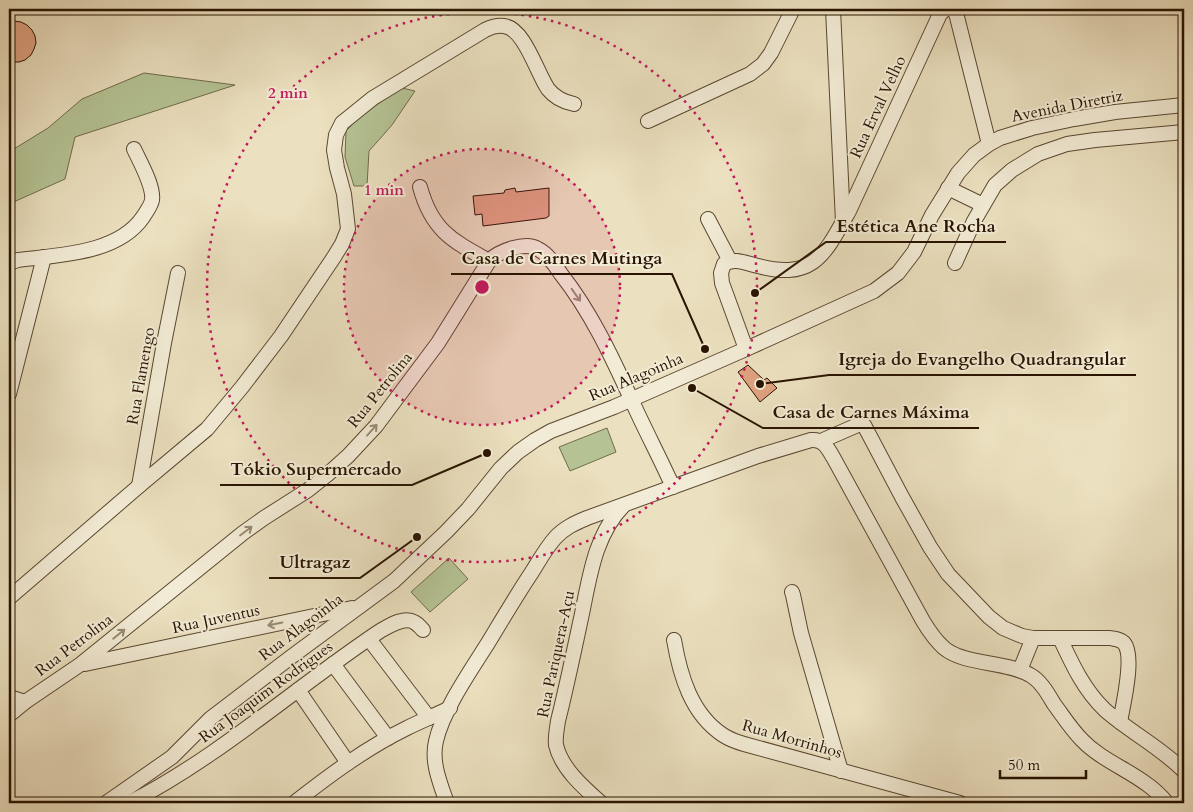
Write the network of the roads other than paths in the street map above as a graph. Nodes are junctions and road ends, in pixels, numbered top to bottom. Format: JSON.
{"nodes":[{"id":1,"x":793,"y":9,"type":"edge"},
{"id":2,"x":832,"y":9,"type":"edge"},
{"id":3,"x":950,"y":9,"type":"edge"},
{"id":4,"x":574,"y":104,"type":"dead end"},
{"id":5,"x":1184,"y":105,"type":"edge"},
{"id":6,"x":648,"y":122,"type":"dead end"},
{"id":7,"x":1184,"y":132,"type":"edge"},
{"id":8,"x":989,"y":144,"type":"junction"},
{"id":9,"x":134,"y":149,"type":"dead end"},
{"id":10,"x":420,"y":188,"type":"dead end"},
{"id":11,"x":948,"y":188,"type":"junction"},
{"id":12,"x":983,"y":205,"type":"junction"},
{"id":13,"x":708,"y":219,"type":"dead end"},
{"id":14,"x":843,"y":222,"type":"junction"},
{"id":15,"x":44,"y":256,"type":"junction"},
{"id":16,"x":490,"y":261,"type":"junction"},
{"id":17,"x":730,"y":261,"type":"junction"},
{"id":18,"x":9,"y":263,"type":"edge"},
{"id":19,"x":956,"y":263,"type":"dead end"},
{"id":20,"x":178,"y":273,"type":"dead end"},
{"id":21,"x":746,"y":349,"type":"junction"},
{"id":22,"x":9,"y":394,"type":"edge"},
{"id":23,"x":631,"y":399,"type":"junction"},
{"id":24,"x":821,"y":441,"type":"junction"},
{"id":25,"x":139,"y":486,"type":"junction"},
{"id":26,"x":673,"y":487,"type":"junction"},
{"id":27,"x":624,"y":505,"type":"junction"},
{"id":28,"x":792,"y":592,"type":"dead end"},
{"id":29,"x":9,"y":598,"type":"edge"},
{"id":30,"x":357,"y":608,"type":"junction"},
{"id":31,"x":423,"y":630,"type":"dead end"},
{"id":32,"x":1033,"y":638,"type":"junction"},
{"id":33,"x":1060,"y":638,"type":"junction"},
{"id":34,"x":369,"y":639,"type":"junction"},
{"id":35,"x":674,"y":640,"type":"dead end"},
{"id":36,"x":81,"y":664,"type":"junction"},
{"id":37,"x":333,"y":664,"type":"junction"},
{"id":38,"x":1020,"y":670,"type":"junction"},
{"id":39,"x":298,"y":690,"type":"junction"},
{"id":40,"x":9,"y":697,"type":"edge"},
{"id":41,"x":25,"y":702,"type":"junction"},
{"id":42,"x":450,"y":708,"type":"junction"},
{"id":43,"x":9,"y":715,"type":"edge"},
{"id":44,"x":429,"y":718,"type":"junction"},
{"id":45,"x":1120,"y":722,"type":"junction"},
{"id":46,"x":388,"y":738,"type":"junction"},
{"id":47,"x":172,"y":757,"type":"junction"},
{"id":48,"x":348,"y":763,"type":"junction"},
{"id":49,"x":841,"y":771,"type":"junction"},
{"id":50,"x":1184,"y":771,"type":"edge"},
{"id":51,"x":183,"y":772,"type":"junction"},
{"id":52,"x":953,"y":802,"type":"edge"},
{"id":53,"x":106,"y":803,"type":"edge"},
{"id":54,"x":129,"y":803,"type":"edge"},
{"id":55,"x":294,"y":803,"type":"edge"},
{"id":56,"x":447,"y":803,"type":"edge"},
{"id":57,"x":601,"y":803,"type":"edge"},
{"id":58,"x":1167,"y":803,"type":"edge"}],
"edges":[{"from":1,"to":6,"type":"street"},
{"from":2,"to":14,"type":"street"},
{"from":3,"to":8,"type":"street"},
{"from":3,"to":14,"type":"street","name":"Rua Erval Velho"},
{"from":4,"to":25,"type":"street"},
{"from":5,"to":8,"type":"street","name":"Avenida Diretriz"},
{"from":7,"to":12,"type":"street"},
{"from":8,"to":11,"type":"street","name":"Avenida Diretriz"},
{"from":9,"to":15,"type":"street"},
{"from":10,"to":16,"type":"street"},
{"from":11,"to":12,"type":"street"},
{"from":11,"to":21,"type":"street","name":"Avenida Diretriz"},
{"from":12,"to":19,"type":"street"},
{"from":13,"to":17,"type":"street"},
{"from":14,"to":17,"type":"street","name":"Rua Erval Velho"},
{"from":15,"to":18,"type":"street"},
{"from":15,"to":22,"type":"street"},
{"from":16,"to":23,"type":"street","name":"Rua Petrolina","one_way":true},
{"from":36,"to":16,"type":"street","name":"Rua Petrolina","one_way":true},
{"from":17,"to":21,"type":"street"},
{"from":20,"to":25,"type":"street","name":"Rua Flamengo"},
{"from":21,"to":23,"type":"street","name":"Rua Alagoinha"},
{"from":23,"to":26,"type":"street","name":"Rua Petrolina"},
{"from":23,"to":30,"type":"street","name":"Rua Alagoinha"},
{"from":24,"to":26,"type":"street"},
{"from":24,"to":32,"type":"street"},
{"from":24,"to":38,"type":"street"},
{"from":25,"to":29,"type":"street"},
{"from":26,"to":27,"type":"street"},
{"from":27,"to":42,"type":"street"},
{"from":27,"to":57,"type":"street","name":"Rua Pariquera-Açu"},
{"from":28,"to":49,"type":"street"},
{"from":30,"to":36,"type":"street","name":"Rua Juventus","one_way":true},
{"from":30,"to":47,"type":"street","name":"Rua Alagoinha"},
{"from":31,"to":34,"type":"street","name":"Rua Joaquim Rodrigues"},
{"from":32,"to":33,"type":"street"},
{"from":32,"to":38,"type":"street"},
{"from":33,"to":45,"type":"street"},
{"from":33,"to":45,"type":"street"},
{"from":34,"to":37,"type":"street","name":"Rua Joaquim Rodrigues"},
{"from":34,"to":44,"type":"street"},
{"from":35,"to":49,"type":"street","name":"Rua Morrinhos"},
{"from":36,"to":41,"type":"street","name":"Rua Petrolina"},
{"from":37,"to":39,"type":"street","name":"Rua Joaquim Rodrigues"},
{"from":37,"to":46,"type":"street"},
{"from":38,"to":58,"type":"street"},
{"from":39,"to":48,"type":"street"},
{"from":39,"to":51,"type":"street","name":"Rua Joaquim Rodrigues"},
{"from":40,"to":41,"type":"street"},
{"from":41,"to":43,"type":"street","name":"Rua Petrolina"},
{"from":42,"to":44,"type":"street"},
{"from":42,"to":56,"type":"street"},
{"from":44,"to":46,"type":"street"},
{"from":45,"to":50,"type":"street"},
{"from":46,"to":48,"type":"street"},
{"from":47,"to":51,"type":"street"},
{"from":47,"to":53,"type":"street","name":"Rua Alagoinha"},
{"from":48,"to":55,"type":"street"},
{"from":49,"to":52,"type":"street","name":"Rua Morrinhos"},
{"from":51,"to":54,"type":"street","name":"Rua Joaquim Rodrigues"}]}
